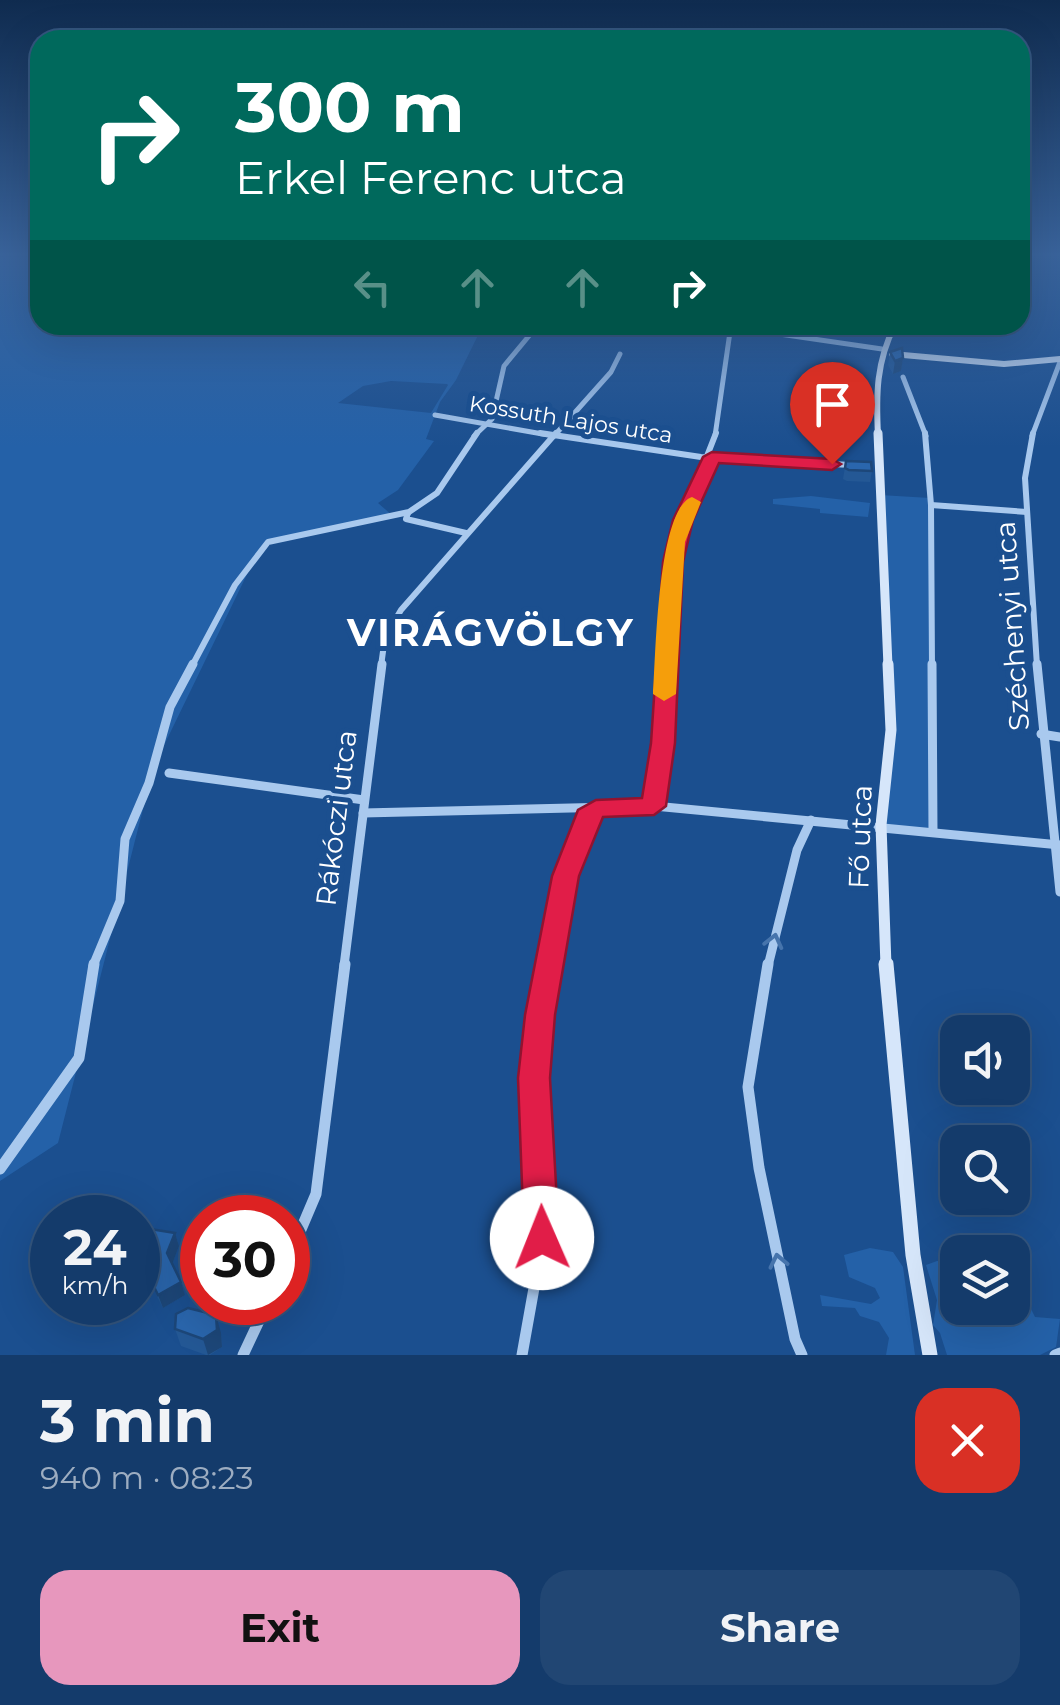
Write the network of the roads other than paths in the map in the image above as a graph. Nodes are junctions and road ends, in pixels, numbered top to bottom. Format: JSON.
{"nodes":[{"id":1,"x":528,"y":335,"type":"edge"},
{"id":2,"x":730,"y":335,"type":"edge"},
{"id":3,"x":785,"y":335,"type":"edge"},
{"id":4,"x":890,"y":335,"type":"edge"},
{"id":5,"x":882,"y":351,"type":"junction"},
{"id":6,"x":620,"y":354,"type":"dead end"},
{"id":7,"x":1060,"y":361,"type":"edge"},
{"id":8,"x":903,"y":377,"type":"dead end"},
{"id":9,"x":1049,"y":382,"type":"junction"},
{"id":10,"x":1060,"y":384,"type":"edge"},
{"id":11,"x":435,"y":415,"type":"dead end"},
{"id":12,"x":488,"y":423,"type":"junction"},
{"id":13,"x":552,"y":436,"type":"junction"},
{"id":14,"x":713,"y":456,"type":"junction"},
{"id":15,"x":860,"y":466,"type":"edge"},
{"id":16,"x":931,"y":505,"type":"junction"},
{"id":17,"x":1027,"y":512,"type":"junction"},
{"id":18,"x":408,"y":513,"type":"junction"},
{"id":19,"x":466,"y":534,"type":"junction"},
{"id":20,"x":1041,"y":734,"type":"junction"},
{"id":21,"x":1060,"y":737,"type":"edge"},
{"id":22,"x":169,"y":773,"type":"dead end"},
{"id":23,"x":364,"y":800,"type":"junction"},
{"id":24,"x":654,"y":806,"type":"junction"},
{"id":25,"x":596,"y":809,"type":"junction"},
{"id":26,"x":363,"y":813,"type":"junction"},
{"id":27,"x":811,"y":820,"type":"junction"},
{"id":28,"x":881,"y":825,"type":"junction"},
{"id":29,"x":933,"y":831,"type":"junction"},
{"id":30,"x":1056,"y":844,"type":"edge"},
{"id":31,"x":1060,"y":892,"type":"edge"},
{"id":32,"x":0,"y":1169,"type":"edge"},
{"id":33,"x":310,"y":1208,"type":"edge"},
{"id":34,"x":257,"y":1325,"type":"edge"},
{"id":35,"x":930,"y":1353,"type":"edge"},
{"id":36,"x":243,"y":1355,"type":"edge"},
{"id":37,"x":522,"y":1355,"type":"edge"},
{"id":38,"x":802,"y":1355,"type":"edge"}],
"edges":[{"from":1,"to":12,"type":"street"},
{"from":2,"to":14,"type":"street"},
{"from":3,"to":5,"type":"street"},
{"from":4,"to":5,"type":"main road","name":"Fő utca"},
{"from":5,"to":7,"type":"main road"},
{"from":5,"to":28,"type":"main road","name":"Fő utca"},
{"from":6,"to":13,"type":"street","name":"Rákóczi utca"},
{"from":7,"to":9,"type":"street","name":"Széchenyi utca"},
{"from":8,"to":16,"type":"street"},
{"from":9,"to":10,"type":"street"},
{"from":9,"to":17,"type":"street","name":"Széchenyi utca"},
{"from":11,"to":12,"type":"street","name":"Kossuth Lajos utca"},
{"from":12,"to":13,"type":"street","name":"Kossuth Lajos utca"},
{"from":12,"to":18,"type":"street"},
{"from":13,"to":14,"type":"street","name":"Kossuth Lajos utca"},
{"from":13,"to":19,"type":"street","name":"Rákóczi utca"},
{"from":14,"to":15,"type":"street","name":"Kossuth Lajos utca"},
{"from":14,"to":24,"type":"street"},
{"from":16,"to":17,"type":"street"},
{"from":16,"to":29,"type":"street"},
{"from":17,"to":20,"type":"street","name":"Széchenyi utca"},
{"from":18,"to":19,"type":"street"},
{"from":18,"to":32,"type":"street"},
{"from":19,"to":23,"type":"street","name":"Rákóczi utca"},
{"from":20,"to":21,"type":"street"},
{"from":20,"to":30,"type":"street","name":"Széchenyi utca"},
{"from":22,"to":23,"type":"street"},
{"from":23,"to":26,"type":"street","name":"Rákóczi utca"},
{"from":24,"to":25,"type":"street"},
{"from":24,"to":27,"type":"street"},
{"from":25,"to":26,"type":"street"},
{"from":25,"to":37,"type":"street"},
{"from":26,"to":33,"type":"street","name":"Rákóczi utca"},
{"from":27,"to":28,"type":"street"},
{"from":38,"to":27,"type":"street","one_way":true},
{"from":28,"to":29,"type":"street"},
{"from":28,"to":35,"type":"main road","name":"Fő utca"},
{"from":29,"to":30,"type":"street"},
{"from":30,"to":31,"type":"street","name":"Széchenyi utca"},
{"from":34,"to":36,"type":"street"}]}
